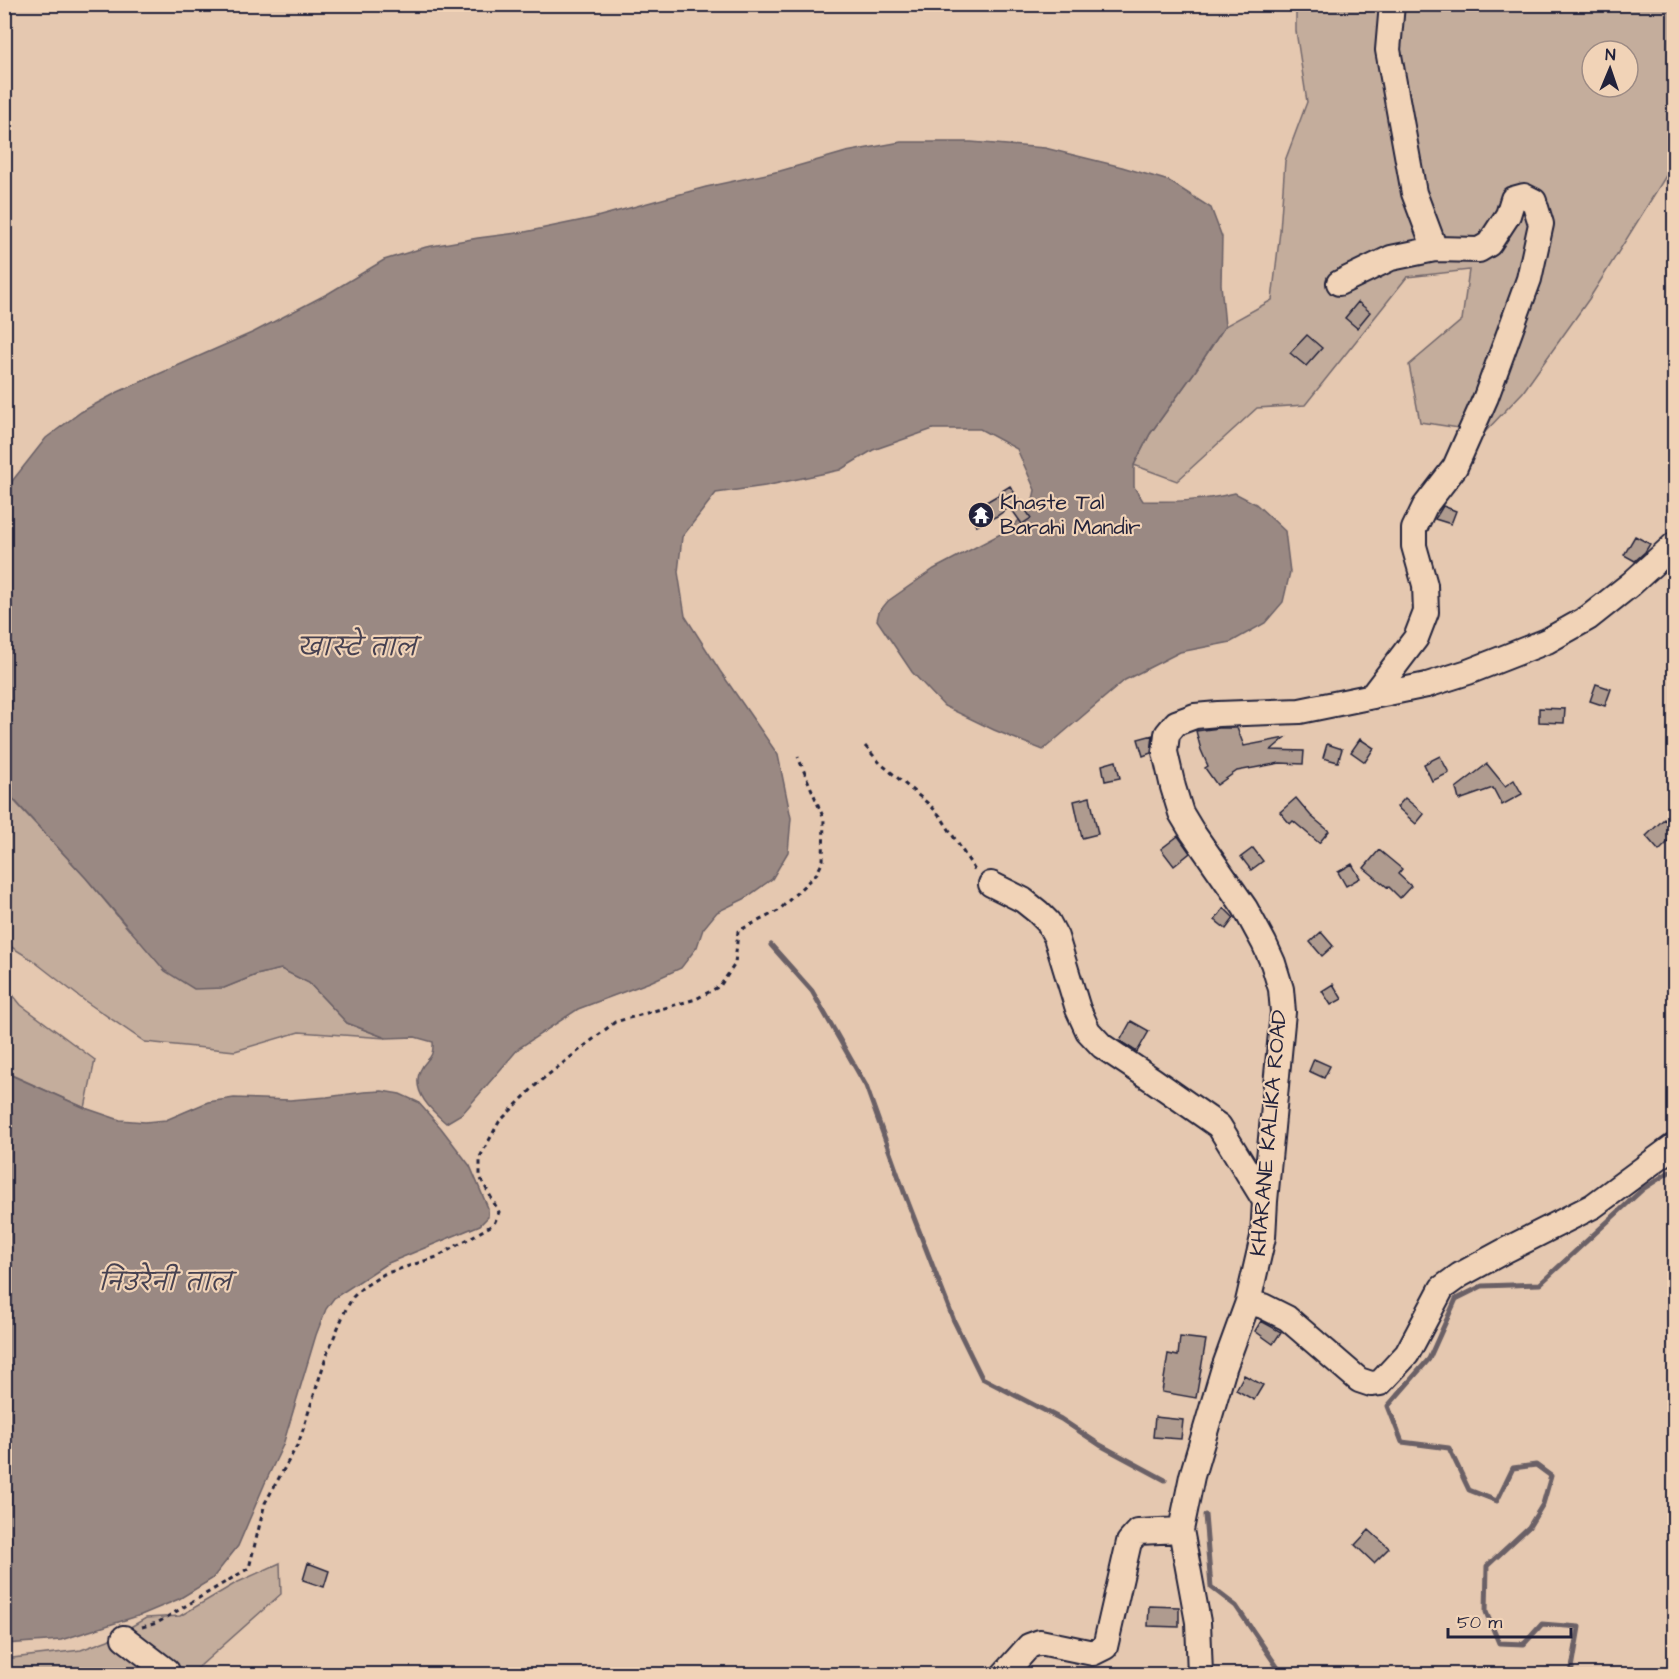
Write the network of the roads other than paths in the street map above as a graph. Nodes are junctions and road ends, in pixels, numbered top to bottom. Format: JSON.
{"nodes":[{"id":1,"x":1392,"y":4,"type":"edge"},
{"id":2,"x":1435,"y":249,"type":"junction"},
{"id":3,"x":1339,"y":284,"type":"dead end"},
{"id":4,"x":1674,"y":545,"type":"edge"},
{"id":5,"x":1372,"y":696,"type":"junction"},
{"id":6,"x":991,"y":885,"type":"road end"},
{"id":7,"x":1674,"y":1146,"type":"edge"},
{"id":8,"x":1265,"y":1201,"type":"junction"},
{"id":9,"x":1248,"y":1302,"type":"junction"},
{"id":10,"x":1182,"y":1530,"type":"junction"},
{"id":11,"x":124,"y":1638,"type":"road end"},
{"id":12,"x":168,"y":1674,"type":"edge"},
{"id":13,"x":1004,"y":1674,"type":"edge"},
{"id":14,"x":1200,"y":1674,"type":"edge"}],
"edges":[{"from":1,"to":2,"type":"street"},
{"from":2,"to":3,"type":"street"},
{"from":2,"to":5,"type":"street"},
{"from":4,"to":5,"type":"street","name":"KHARANE KALIKA ROAD"},
{"from":5,"to":8,"type":"street","name":"KHARANE KALIKA ROAD"},
{"from":6,"to":8,"type":"street"},
{"from":7,"to":9,"type":"street"},
{"from":8,"to":9,"type":"street","name":"KHARANE KALIKA ROAD"},
{"from":9,"to":10,"type":"street","name":"KHARANE KALIKA ROAD"},
{"from":10,"to":13,"type":"street"},
{"from":10,"to":14,"type":"street","name":"KHARANE KALIKA ROAD"},
{"from":11,"to":12,"type":"street"}]}
